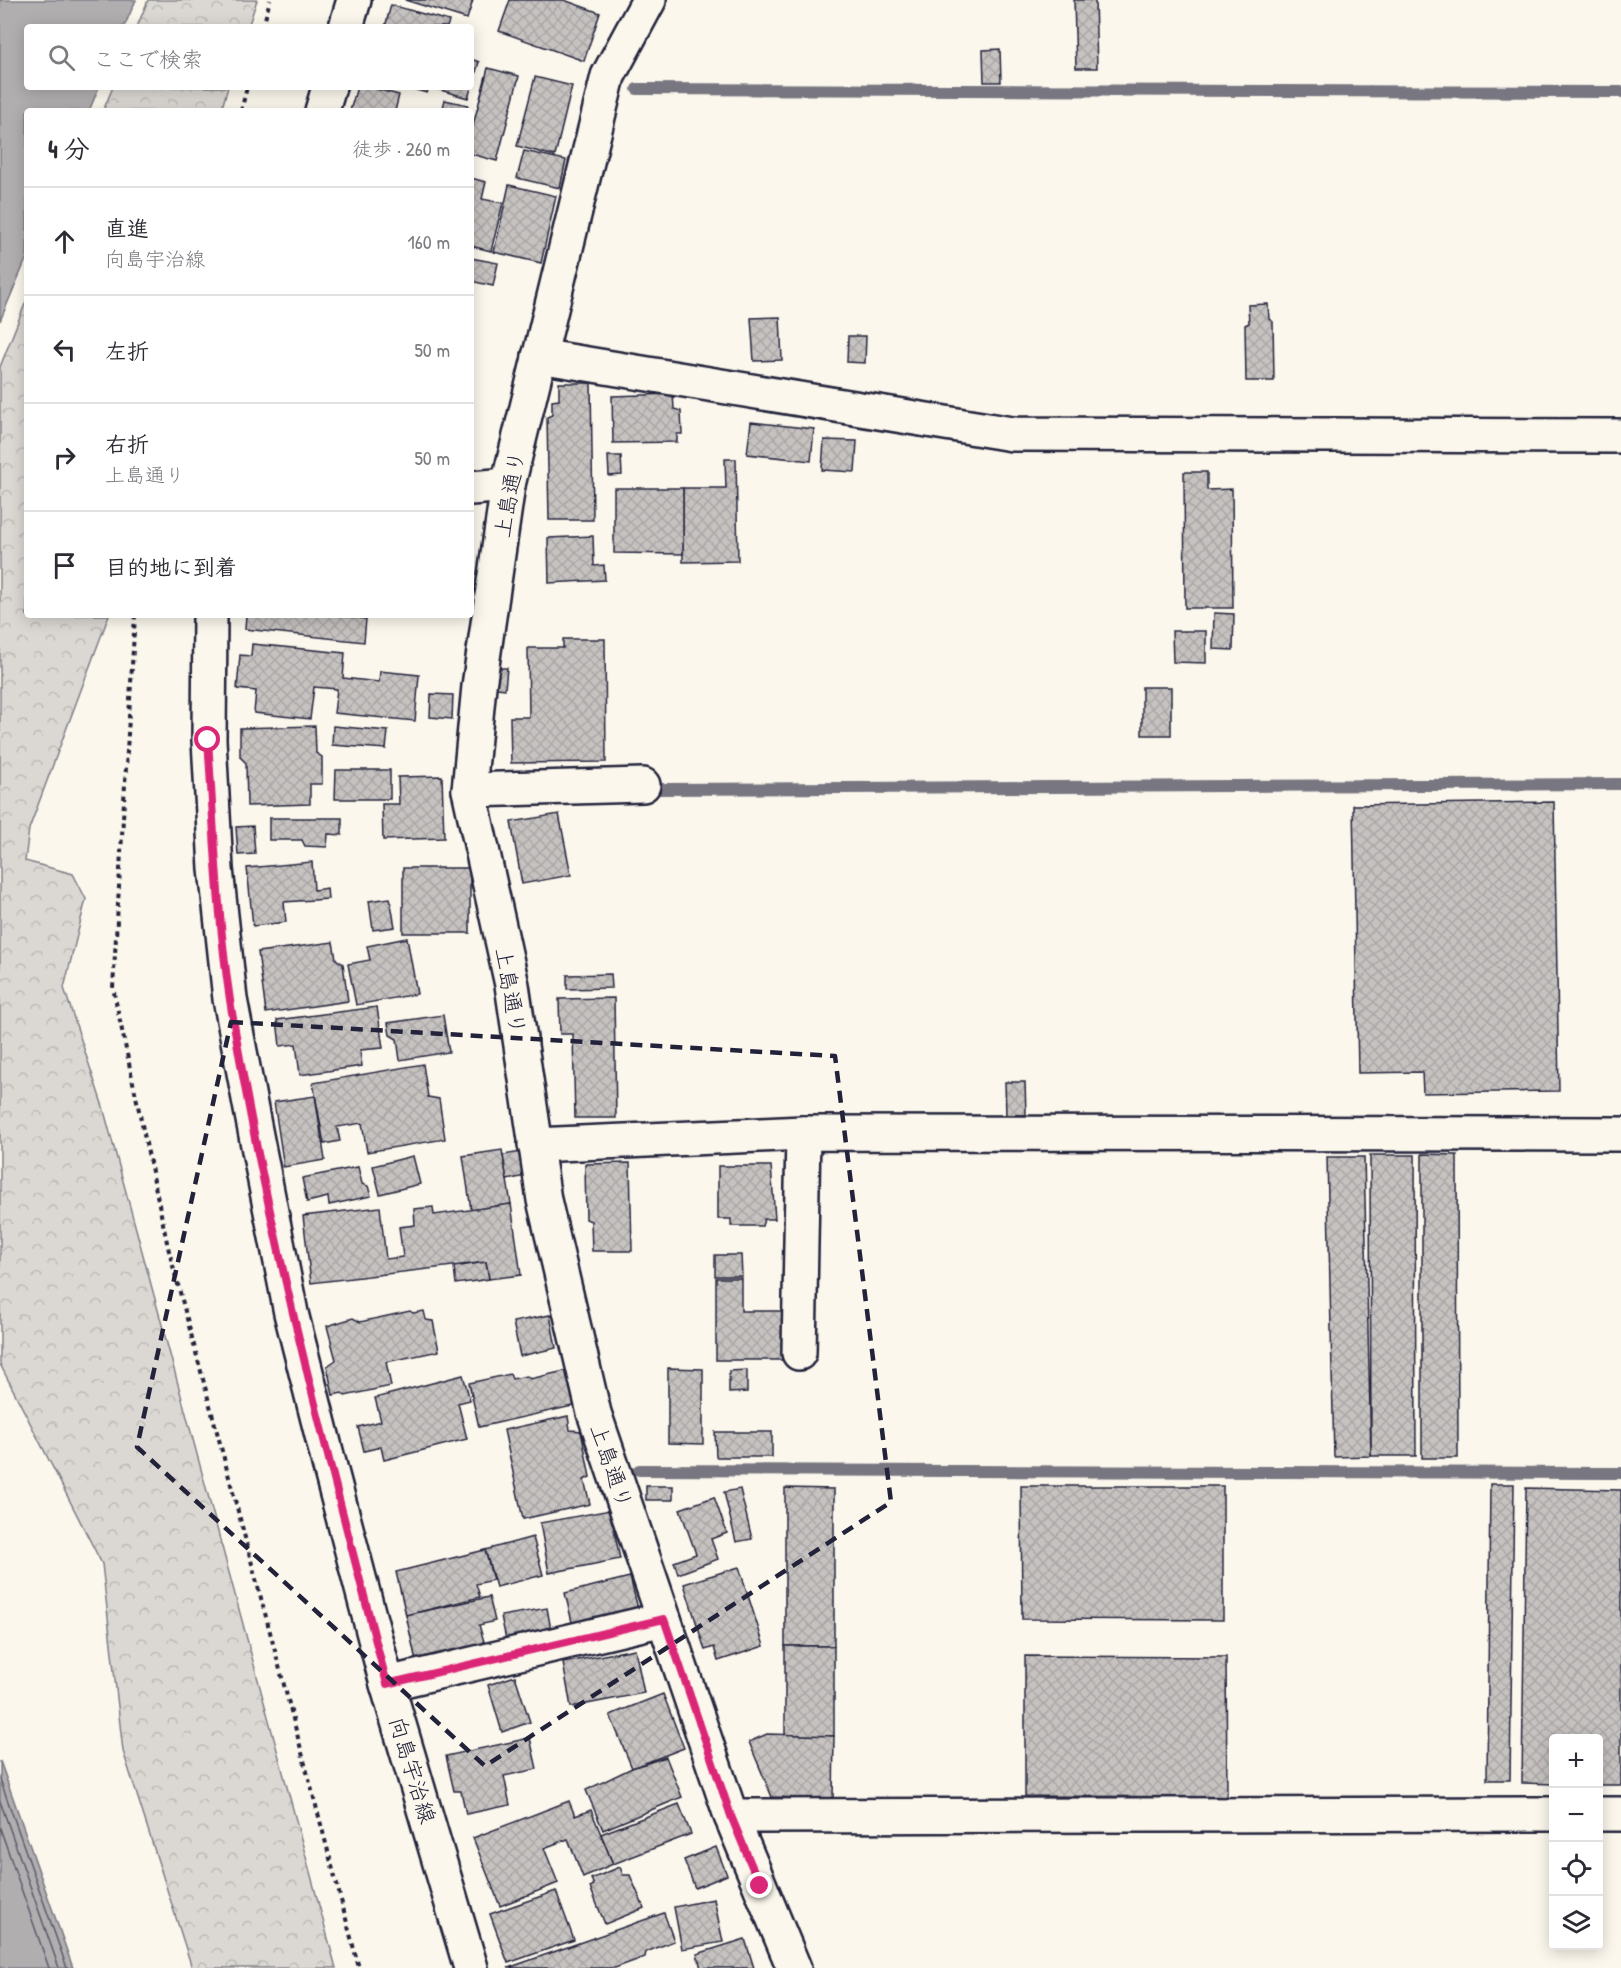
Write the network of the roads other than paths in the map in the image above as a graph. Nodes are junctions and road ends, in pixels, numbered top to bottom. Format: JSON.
{"nodes":[{"id":1,"x":354,"y":0,"type":"edge"},
{"id":2,"x":650,"y":0,"type":"edge"},
{"id":3,"x":347,"y":24,"type":"edge"},
{"id":4,"x":328,"y":90,"type":"edge"},
{"id":5,"x":323,"y":108,"type":"edge"},
{"id":6,"x":539,"y":356,"type":"junction"},
{"id":7,"x":1621,"y":436,"type":"edge"},
{"id":8,"x":508,"y":485,"type":"junction"},
{"id":9,"x":474,"y":488,"type":"edge"},
{"id":10,"x":210,"y":618,"type":"edge"},
{"id":11,"x":643,"y":785,"type":"dead end"},
{"id":12,"x":469,"y":790,"type":"junction"},
{"id":13,"x":802,"y":1133,"type":"junction"},
{"id":14,"x":1621,"y":1134,"type":"edge"},
{"id":15,"x":535,"y":1145,"type":"junction"},
{"id":16,"x":799,"y":1353,"type":"dead end"},
{"id":17,"x":664,"y":1619,"type":"junction"},
{"id":18,"x":387,"y":1684,"type":"junction"},
{"id":19,"x":1549,"y":1814,"type":"edge"},
{"id":20,"x":1603,"y":1814,"type":"edge"},
{"id":21,"x":1621,"y":1814,"type":"edge"},
{"id":22,"x":731,"y":1816,"type":"junction"},
{"id":23,"x":471,"y":1968,"type":"edge"},
{"id":24,"x":794,"y":1968,"type":"edge"}],
"edges":[{"from":1,"to":3,"type":"street"},
{"from":2,"to":6,"type":"street","name":"上島通り"},
{"from":4,"to":5,"type":"street"},
{"from":6,"to":7,"type":"street"},
{"from":6,"to":8,"type":"street","name":"上島通り"},
{"from":8,"to":9,"type":"street"},
{"from":8,"to":12,"type":"street","name":"上島通り"},
{"from":10,"to":18,"type":"street","name":"向島宇治線"},
{"from":11,"to":12,"type":"street"},
{"from":12,"to":15,"type":"street","name":"上島通り"},
{"from":13,"to":14,"type":"street"},
{"from":13,"to":15,"type":"street"},
{"from":13,"to":16,"type":"street"},
{"from":15,"to":17,"type":"street","name":"上島通り"},
{"from":17,"to":18,"type":"street"},
{"from":17,"to":22,"type":"street","name":"上島通り"},
{"from":18,"to":23,"type":"street","name":"向島宇治線"},
{"from":19,"to":22,"type":"street"},
{"from":20,"to":21,"type":"street"},
{"from":22,"to":24,"type":"street","name":"上島通り"}]}
